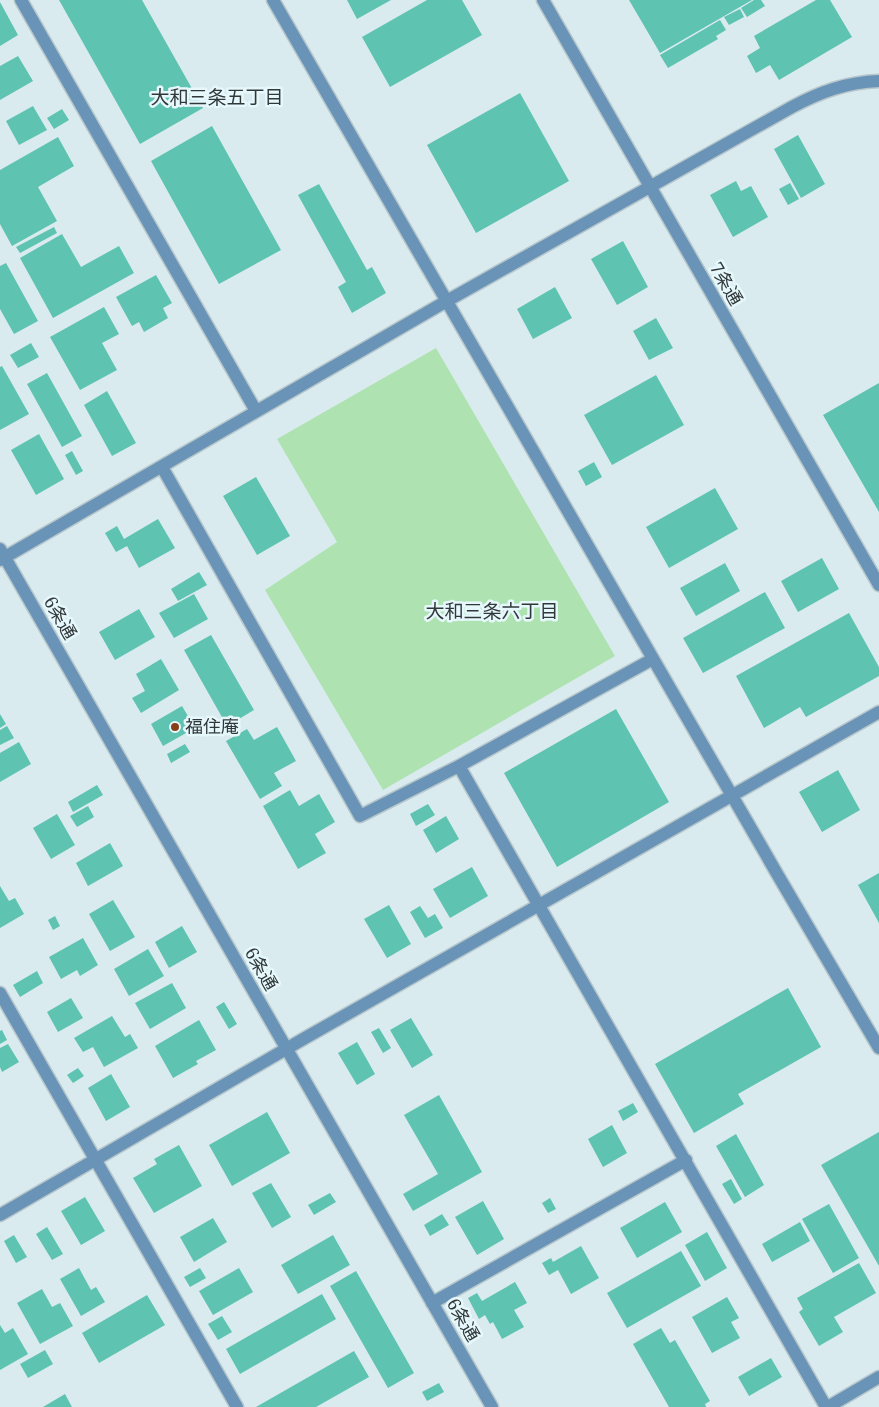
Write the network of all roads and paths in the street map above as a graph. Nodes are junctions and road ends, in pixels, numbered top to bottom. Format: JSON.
{"nodes":[{"id":1,"x":21,"y":0,"type":"edge"},
{"id":2,"x":273,"y":0,"type":"edge"},
{"id":3,"x":544,"y":0,"type":"edge"},
{"id":4,"x":879,"y":82,"type":"edge"},
{"id":5,"x":650,"y":187,"type":"junction"},
{"id":6,"x":445,"y":302,"type":"junction"},
{"id":7,"x":256,"y":411,"type":"junction"},
{"id":8,"x":162,"y":466,"type":"junction"},
{"id":9,"x":2,"y":555,"type":"edge"},
{"id":10,"x":879,"y":585,"type":"edge"},
{"id":11,"x":652,"y":660,"type":"junction"},
{"id":12,"x":879,"y":712,"type":"edge"},
{"id":13,"x":459,"y":766,"type":"junction"},
{"id":14,"x":730,"y":795,"type":"junction"},
{"id":15,"x":540,"y":905,"type":"junction"},
{"id":16,"x":0,"y":993,"type":"edge"},
{"id":17,"x":879,"y":1048,"type":"edge"},
{"id":18,"x":286,"y":1049,"type":"junction"},
{"id":19,"x":96,"y":1159,"type":"junction"},
{"id":20,"x":686,"y":1160,"type":"junction"},
{"id":21,"x":0,"y":1215,"type":"edge"},
{"id":22,"x":432,"y":1303,"type":"junction"},
{"id":23,"x":879,"y":1377,"type":"edge"},
{"id":24,"x":238,"y":1407,"type":"edge"},
{"id":25,"x":492,"y":1407,"type":"edge"},
{"id":26,"x":827,"y":1407,"type":"edge"}],
"edges":[{"from":1,"to":7,"type":"street"},
{"from":2,"to":6,"type":"street"},
{"from":3,"to":5,"type":"street","name":"7条通"},
{"from":4,"to":5,"type":"street"},
{"from":5,"to":6,"type":"street"},
{"from":5,"to":10,"type":"street","name":"7条通"},
{"from":6,"to":7,"type":"street"},
{"from":6,"to":11,"type":"street"},
{"from":7,"to":8,"type":"street"},
{"from":8,"to":9,"type":"street"},
{"from":8,"to":13,"type":"street"},
{"from":9,"to":18,"type":"street","name":"6条通"},
{"from":11,"to":13,"type":"street"},
{"from":11,"to":14,"type":"street"},
{"from":12,"to":14,"type":"street"},
{"from":13,"to":15,"type":"street"},
{"from":14,"to":15,"type":"street"},
{"from":14,"to":17,"type":"street"},
{"from":15,"to":18,"type":"street"},
{"from":15,"to":20,"type":"street"},
{"from":16,"to":19,"type":"street"},
{"from":18,"to":19,"type":"street"},
{"from":18,"to":22,"type":"street","name":"6条通"},
{"from":19,"to":21,"type":"street"},
{"from":19,"to":24,"type":"street"},
{"from":20,"to":22,"type":"street"},
{"from":20,"to":26,"type":"street"},
{"from":22,"to":25,"type":"street","name":"6条通"},
{"from":23,"to":26,"type":"street"}]}
